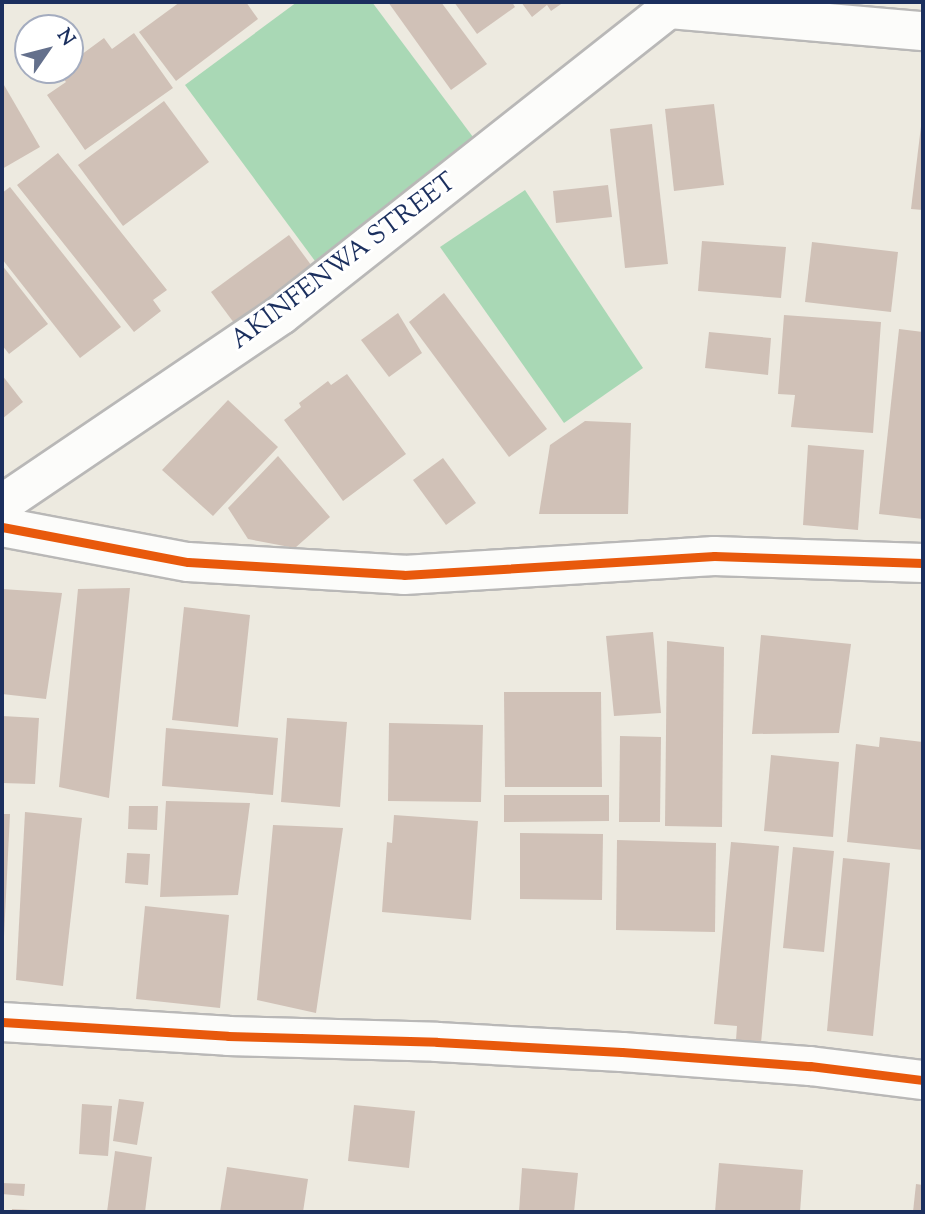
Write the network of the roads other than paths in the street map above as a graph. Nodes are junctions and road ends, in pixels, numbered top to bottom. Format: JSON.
{"nodes":[{"id":1,"x":670,"y":5,"type":"edge"},
{"id":2,"x":923,"y":31,"type":"edge"},
{"id":3,"x":2,"y":504,"type":"edge"},
{"id":4,"x":2,"y":527,"type":"edge"},
{"id":5,"x":923,"y":563,"type":"edge"},
{"id":6,"x":2,"y":1022,"type":"edge"},
{"id":7,"x":923,"y":1080,"type":"edge"}],
"edges":[{"from":1,"to":2,"type":"street"},
{"from":1,"to":3,"type":"street","name":"AKINFENWA STREET"},
{"from":4,"to":5,"type":"street"},
{"from":6,"to":7,"type":"street"}]}
